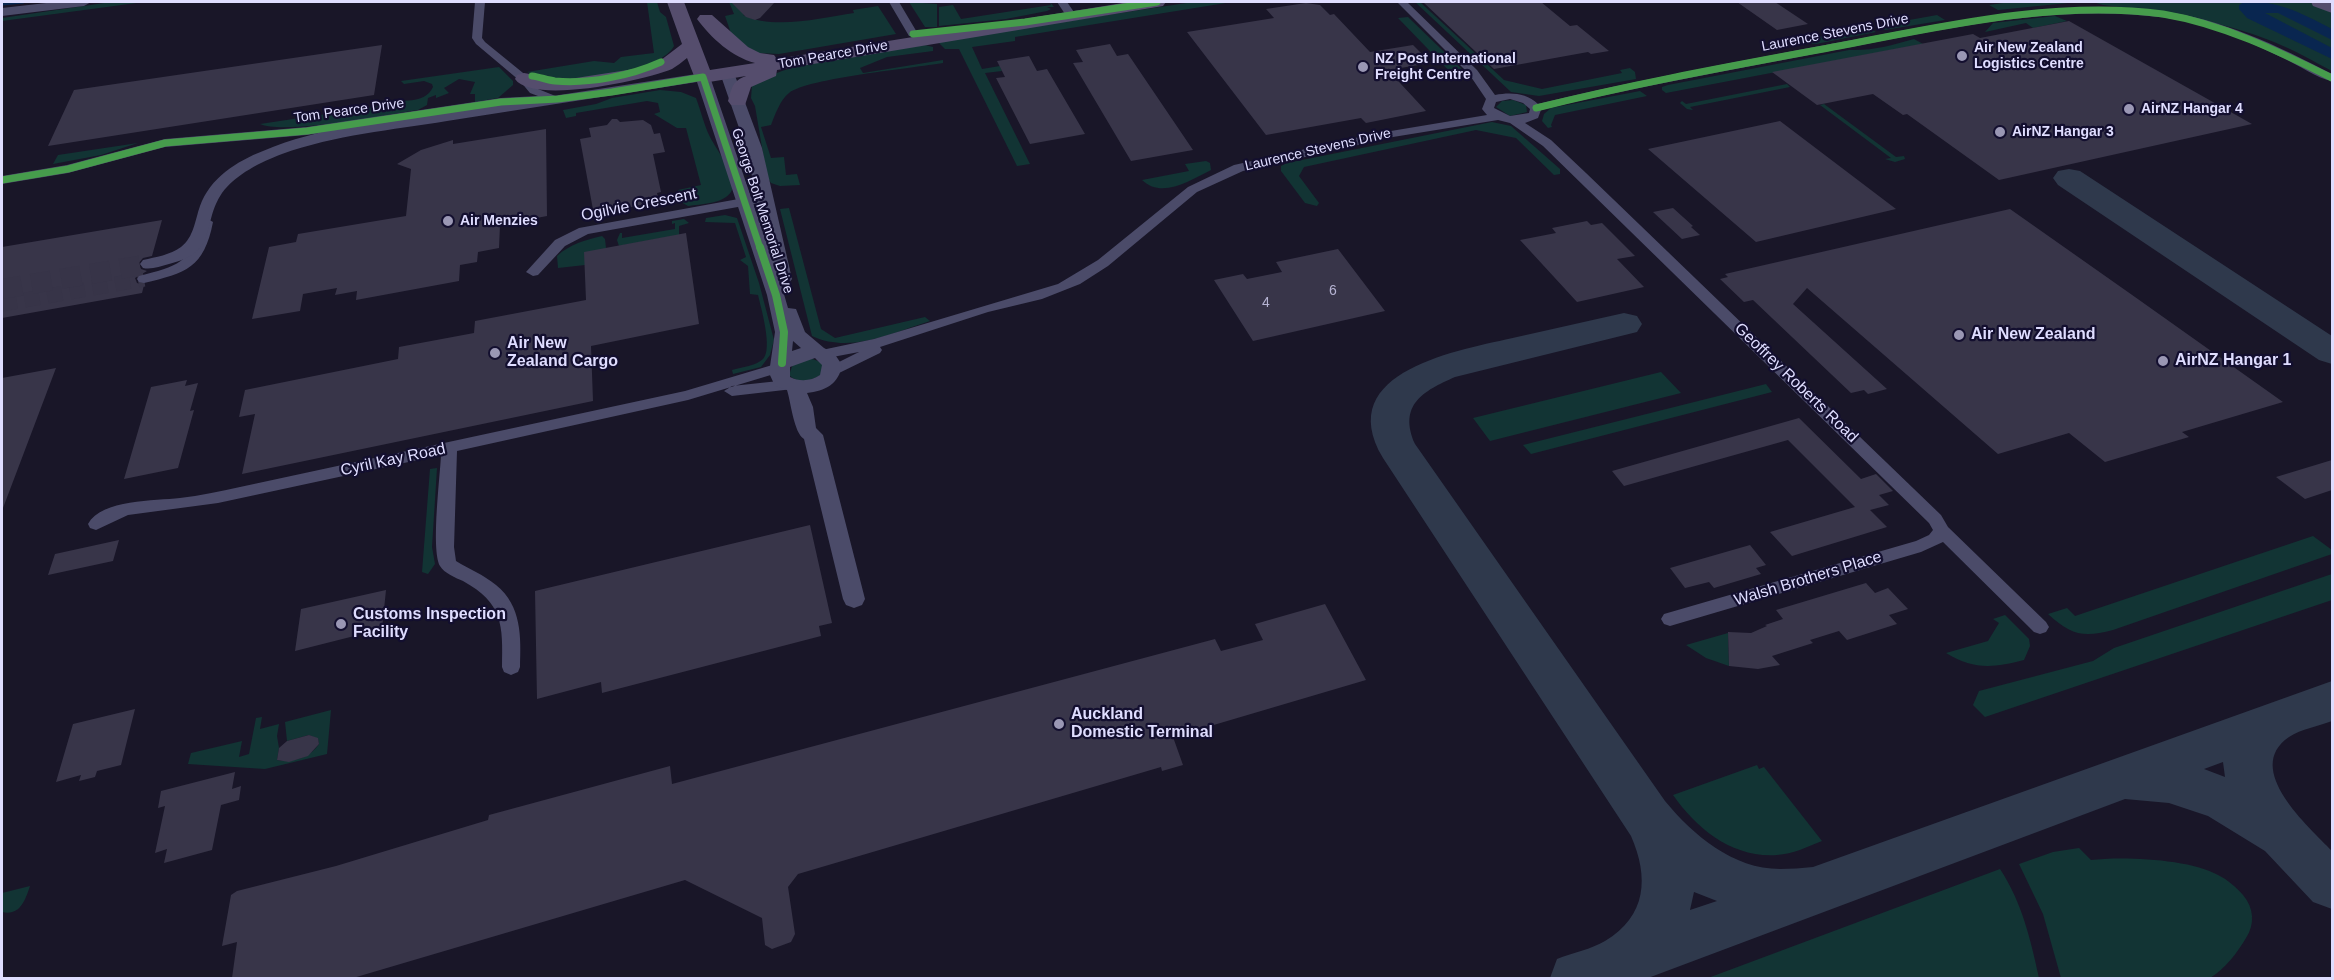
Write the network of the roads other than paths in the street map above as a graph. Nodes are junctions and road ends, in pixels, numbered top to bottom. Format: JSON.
{"nodes":[{"id":1,"x":84,"y":2,"type":"edge"},
{"id":2,"x":480,"y":2,"type":"edge"},
{"id":3,"x":675,"y":2,"type":"edge"},
{"id":4,"x":698,"y":2,"type":"edge"},
{"id":5,"x":894,"y":2,"type":"edge"},
{"id":6,"x":1156,"y":2,"type":"edge"},
{"id":7,"x":1402,"y":2,"type":"edge"},
{"id":8,"x":2319,"y":2,"type":"edge"},
{"id":9,"x":1066,"y":8,"type":"edge"},
{"id":10,"x":2332,"y":8,"type":"edge"},
{"id":11,"x":2,"y":12,"type":"edge"},
{"id":12,"x":706,"y":19,"type":"junction"},
{"id":13,"x":1025,"y":22,"type":"junction"},
{"id":14,"x":913,"y":34,"type":"junction"},
{"id":15,"x":690,"y":45,"type":"junction"},
{"id":16,"x":768,"y":59,"type":"junction"},
{"id":17,"x":810,"y":59,"type":"junction"},
{"id":18,"x":726,"y":70,"type":"junction"},
{"id":19,"x":1473,"y":72,"type":"junction"},
{"id":20,"x":702,"y":74,"type":"junction"},
{"id":21,"x":2332,"y":78,"type":"edge"},
{"id":22,"x":524,"y":79,"type":"junction"},
{"id":23,"x":646,"y":87,"type":"junction"},
{"id":24,"x":1510,"y":96,"type":"junction"},
{"id":25,"x":558,"y":99,"type":"junction"},
{"id":26,"x":738,"y":101,"type":"junction"},
{"id":27,"x":1489,"y":103,"type":"junction"},
{"id":28,"x":1531,"y":108,"type":"junction"},
{"id":29,"x":716,"y":113,"type":"junction"},
{"id":30,"x":1497,"y":117,"type":"junction"},
{"id":31,"x":1513,"y":120,"type":"junction"},
{"id":32,"x":1446,"y":122,"type":"junction"},
{"id":33,"x":1547,"y":143,"type":"junction"},
{"id":34,"x":2,"y":180,"type":"edge"},
{"id":35,"x":766,"y":198,"type":"junction"},
{"id":36,"x":745,"y":202,"type":"junction"},
{"id":37,"x":147,"y":271,"type":"tunnel mouth"},
{"id":38,"x":533,"y":272,"type":"dead end"},
{"id":39,"x":824,"y":365,"type":"junction"},
{"id":40,"x":786,"y":376,"type":"junction"},
{"id":41,"x":813,"y":435,"type":"junction"},
{"id":42,"x":449,"y":448,"type":"junction"},
{"id":43,"x":96,"y":524,"type":"dead end"},
{"id":44,"x":1942,"y":531,"type":"junction"},
{"id":45,"x":854,"y":599,"type":"dead end"},
{"id":46,"x":1670,"y":619,"type":"dead end"},
{"id":47,"x":2040,"y":627,"type":"dead end"},
{"id":48,"x":511,"y":666,"type":"dead end"}],
"edges":[{"from":1,"to":11,"type":"street"},
{"from":2,"to":22,"type":"street"},
{"from":3,"to":15,"type":"main road","name":"George Bolt Memorial Drive"},
{"from":4,"to":12,"type":"main road","name":"George Bolt Memorial Drive"},
{"from":5,"to":14,"type":"street"},
{"from":6,"to":9,"type":"main road","name":"Tom Pearce Drive"},
{"from":7,"to":19,"type":"street"},
{"from":8,"to":10,"type":"main road"},
{"from":9,"to":13,"type":"main road","name":"Tom Pearce Drive"},
{"from":12,"to":16,"type":"main road"},
{"from":12,"to":18,"type":"main road","name":"George Bolt Memorial Drive"},
{"from":13,"to":14,"type":"main road","name":"Tom Pearce Drive"},
{"from":13,"to":17,"type":"main road","name":"Tom Pearce Drive"},
{"from":14,"to":16,"type":"main road","name":"Tom Pearce Drive"},
{"from":15,"to":20,"type":"main road","name":"George Bolt Memorial Drive"},
{"from":15,"to":22,"type":"main road"},
{"from":16,"to":18,"type":"main road","name":"Tom Pearce Drive"},
{"from":17,"to":18,"type":"main road","name":"Tom Pearce Drive"},
{"from":17,"to":26,"type":"main road"},
{"from":18,"to":20,"type":"main road","name":"Tom Pearce Drive"},
{"from":18,"to":26,"type":"street","name":"George Bolt Memorial Drive"},
{"from":19,"to":24,"type":"street"},
{"from":19,"to":27,"type":"street"},
{"from":20,"to":23,"type":"street","name":"Tom Pearce Drive"},
{"from":20,"to":29,"type":"street","name":"George Bolt Memorial Drive"},
{"from":21,"to":28,"type":"street","name":"Laurence Stevens Drive"},
{"from":22,"to":25,"type":"street"},
{"from":23,"to":25,"type":"street","name":"Tom Pearce Drive"},
{"from":23,"to":29,"type":"street"},
{"from":24,"to":27,"type":"street","name":"Laurence Stevens Drive"},
{"from":24,"to":28,"type":"street"},
{"from":25,"to":34,"type":"street","name":"Tom Pearce Drive"},
{"from":25,"to":37,"type":"street"},
{"from":26,"to":35,"type":"street","name":"George Bolt Memorial Drive"},
{"from":27,"to":30,"type":"street"},
{"from":27,"to":32,"type":"street","name":"Laurence Stevens Drive"},
{"from":28,"to":31,"type":"street","name":"Laurence Stevens Drive"},
{"from":28,"to":33,"type":"street","name":"Geoffrey Roberts Road"},
{"from":29,"to":36,"type":"street","name":"George Bolt Memorial Drive"},
{"from":30,"to":31,"type":"street","name":"Laurence Stevens Drive"},
{"from":30,"to":32,"type":"street","name":"Laurence Stevens Drive"},
{"from":31,"to":33,"type":"street","name":"Geoffrey Roberts Road"},
{"from":32,"to":39,"type":"street","name":"Laurence Stevens Drive"},
{"from":33,"to":44,"type":"street","name":"Geoffrey Roberts Road"},
{"from":35,"to":36,"type":"street","name":"Ogilvie Crescent"},
{"from":35,"to":39,"type":"street","name":"George Bolt Memorial Drive"},
{"from":36,"to":38,"type":"street","name":"Ogilvie Crescent"},
{"from":36,"to":40,"type":"street","name":"George Bolt Memorial Drive"},
{"from":39,"to":40,"type":"street"},
{"from":39,"to":40,"type":"street"},
{"from":39,"to":41,"type":"street","name":"George Bolt Memorial Drive"},
{"from":40,"to":41,"type":"street","name":"George Bolt Memorial Drive"},
{"from":40,"to":42,"type":"street","name":"Cyril Kay Road"},
{"from":41,"to":45,"type":"street","name":"George Bolt Memorial Drive"},
{"from":42,"to":43,"type":"street","name":"Cyril Kay Road"},
{"from":42,"to":48,"type":"street"},
{"from":44,"to":46,"type":"street","name":"Walsh Brothers Place"},
{"from":44,"to":47,"type":"street","name":"Geoffrey Roberts Road"}]}
